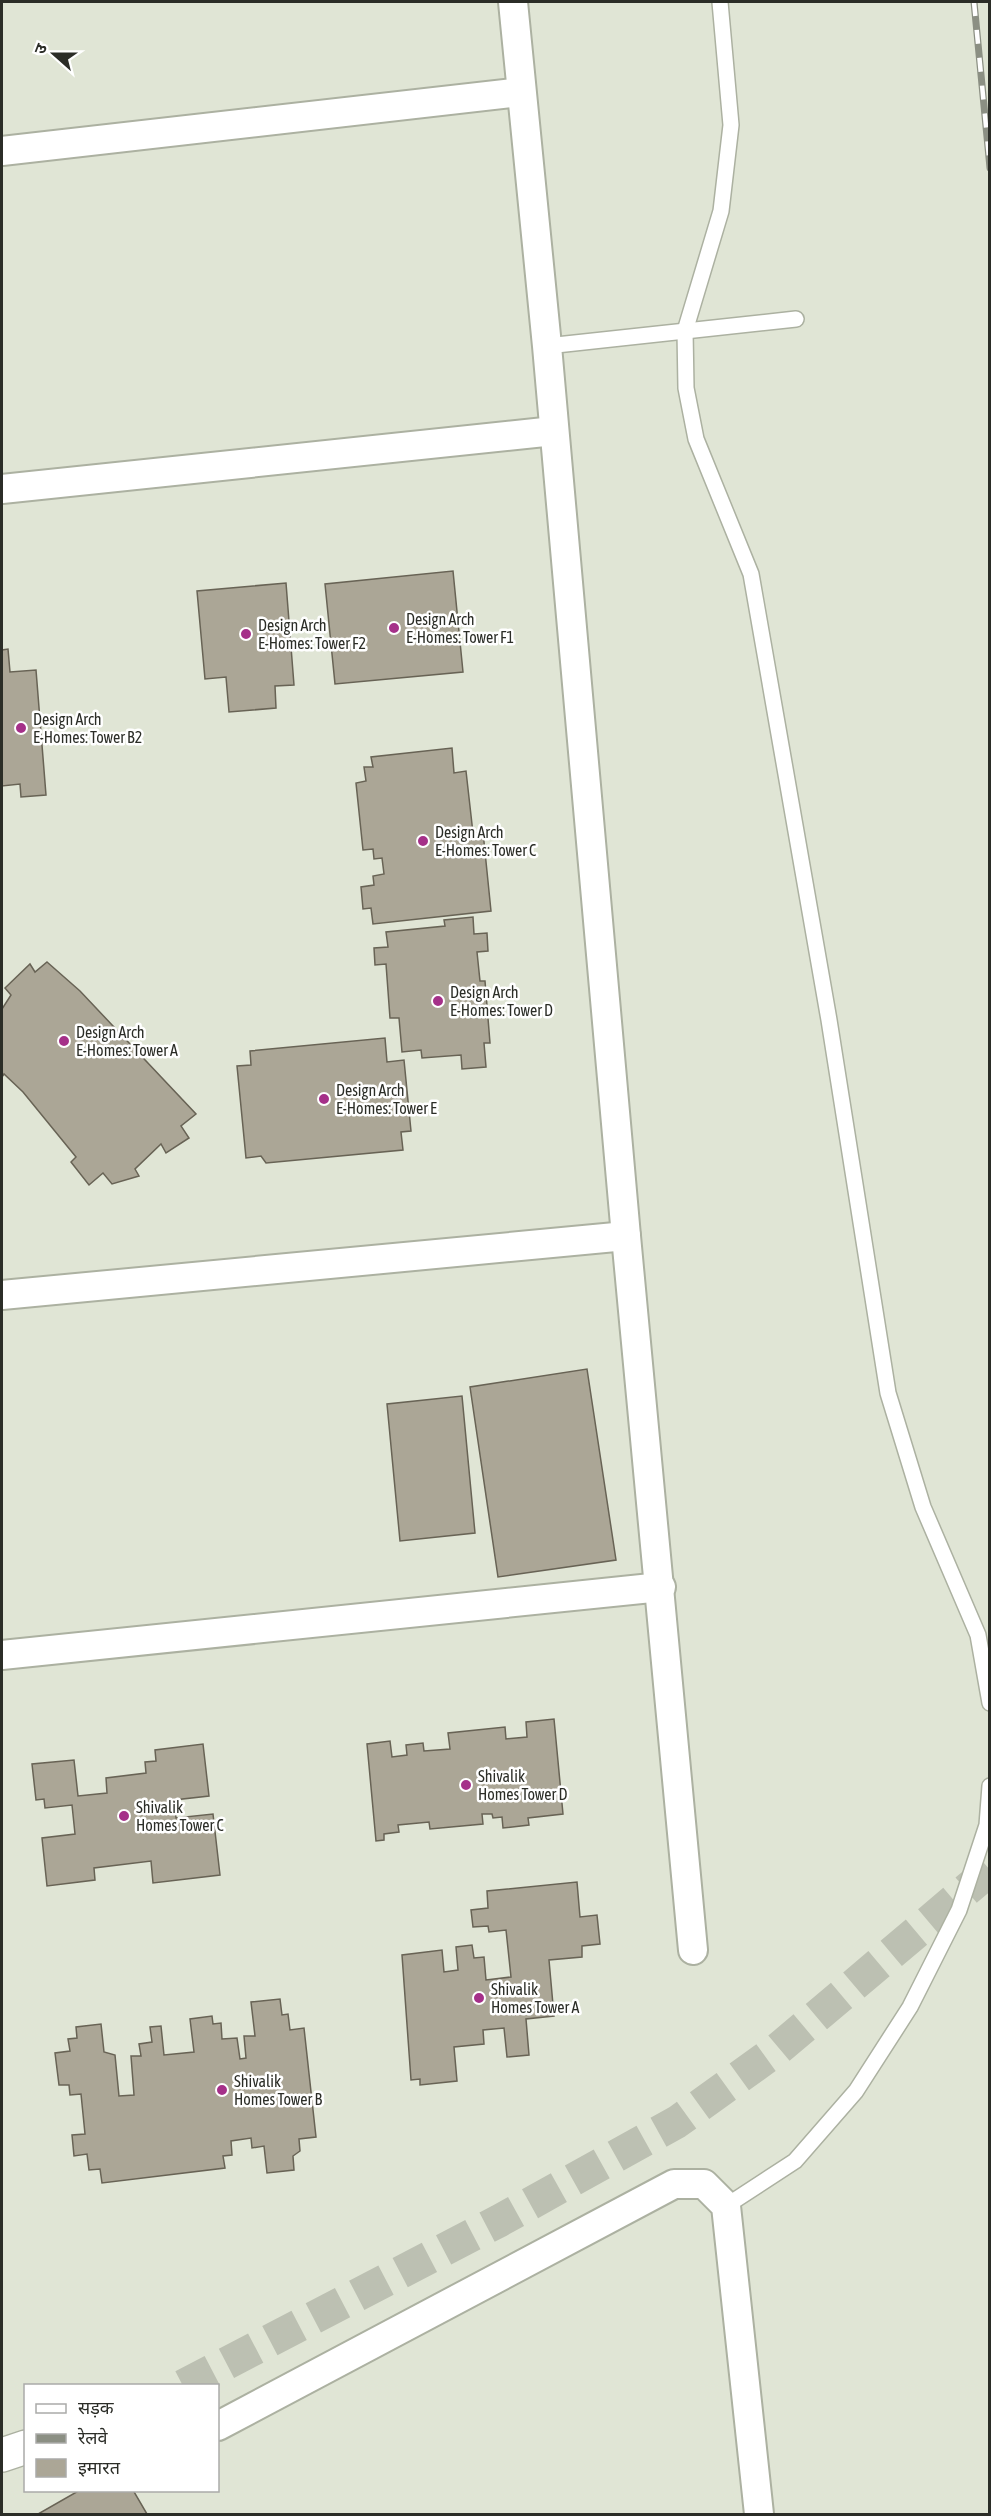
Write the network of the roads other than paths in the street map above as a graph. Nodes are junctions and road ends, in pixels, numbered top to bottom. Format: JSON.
{"nodes":[{"id":1,"x":513,"y":2,"type":"edge"},
{"id":2,"x":720,"y":2,"type":"edge"},
{"id":3,"x":521,"y":92,"type":"junction"},
{"id":4,"x":2,"y":151,"type":"edge"},
{"id":5,"x":796,"y":319,"type":"dead end"},
{"id":6,"x":685,"y":332,"type":"junction"},
{"id":7,"x":547,"y":346,"type":"junction"},
{"id":8,"x":554,"y":431,"type":"junction"},
{"id":9,"x":2,"y":489,"type":"edge"},
{"id":10,"x":626,"y":1236,"type":"junction"},
{"id":11,"x":2,"y":1296,"type":"edge"},
{"id":12,"x":661,"y":1587,"type":"junction"},
{"id":13,"x":2,"y":1655,"type":"edge"},
{"id":14,"x":990,"y":1703,"type":"edge"},
{"id":15,"x":990,"y":1785,"type":"edge"},
{"id":16,"x":693,"y":1950,"type":"dead end"},
{"id":17,"x":726,"y":2206,"type":"junction"},
{"id":18,"x":219,"y":2425,"type":"edge"},
{"id":19,"x":24,"y":2448,"type":"edge"},
{"id":20,"x":2,"y":2455,"type":"edge"},
{"id":21,"x":759,"y":2514,"type":"edge"}],
"edges":[{"from":1,"to":3,"type":"street"},
{"from":2,"to":6,"type":"lane"},
{"from":3,"to":4,"type":"street"},
{"from":3,"to":7,"type":"street"},
{"from":5,"to":6,"type":"lane"},
{"from":6,"to":7,"type":"lane"},
{"from":6,"to":14,"type":"lane"},
{"from":7,"to":8,"type":"street"},
{"from":8,"to":9,"type":"street"},
{"from":8,"to":10,"type":"street"},
{"from":10,"to":11,"type":"street"},
{"from":10,"to":12,"type":"street"},
{"from":12,"to":13,"type":"street"},
{"from":12,"to":16,"type":"street"},
{"from":15,"to":17,"type":"lane"},
{"from":17,"to":18,"type":"street"},
{"from":17,"to":21,"type":"street"},
{"from":19,"to":20,"type":"street"}]}
